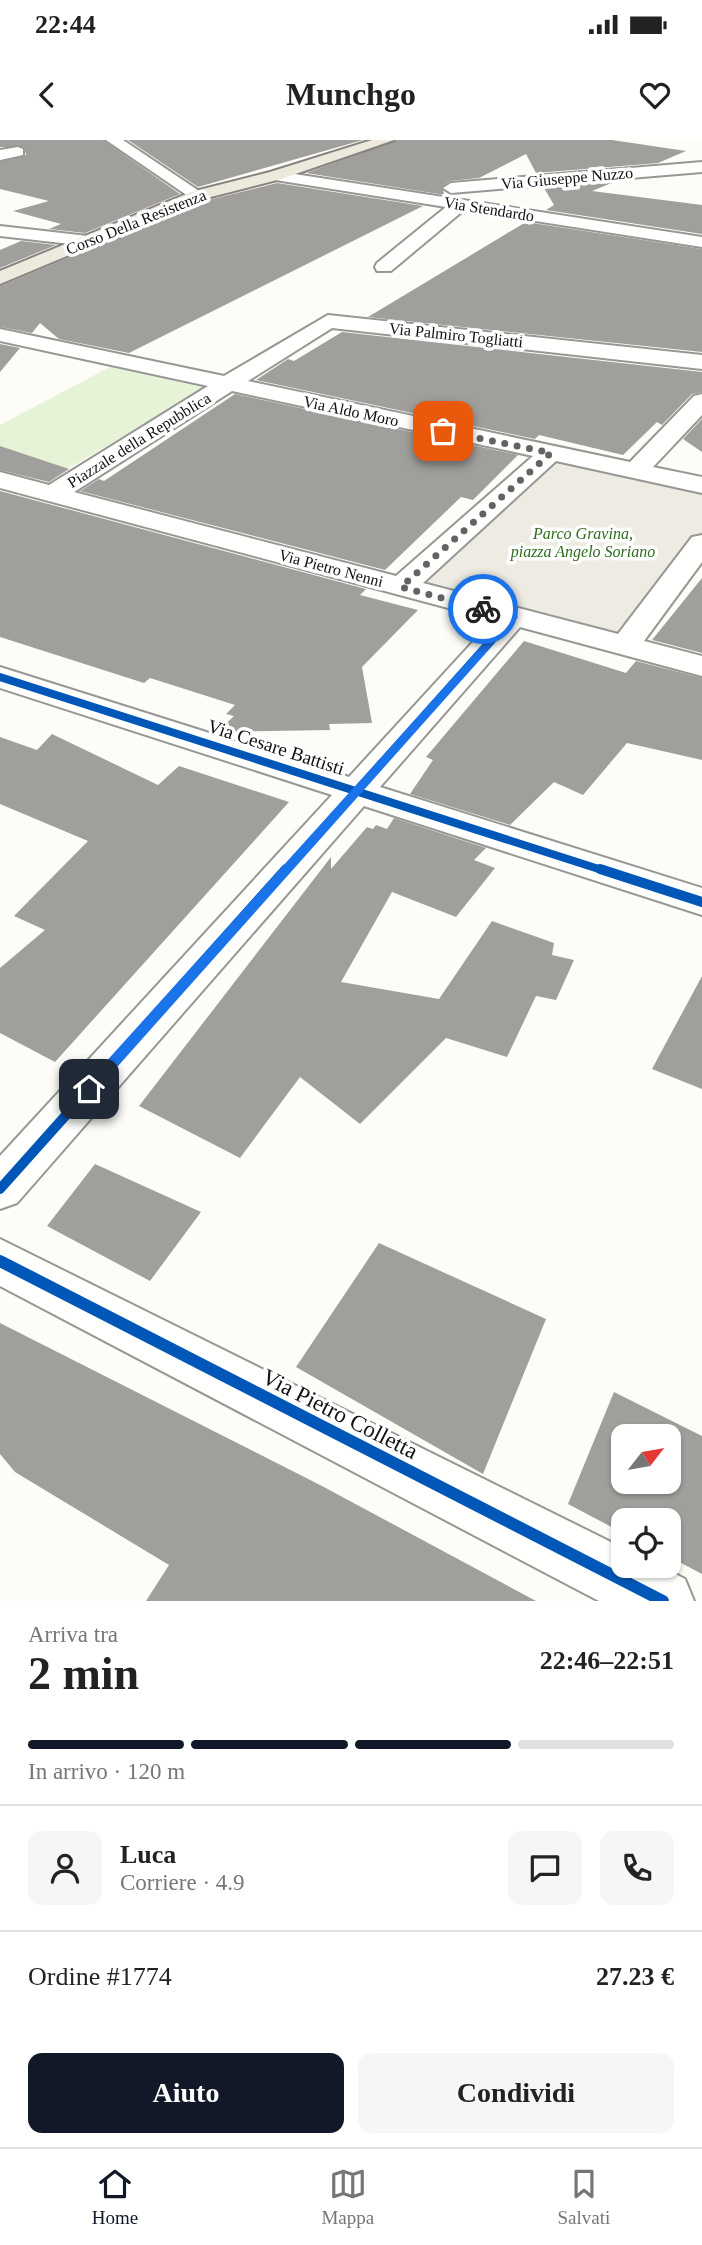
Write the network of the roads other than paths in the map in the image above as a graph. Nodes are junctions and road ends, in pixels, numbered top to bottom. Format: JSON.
{"nodes":[{"id":1,"x":113,"y":140,"type":"edge"},
{"id":2,"x":387,"y":140,"type":"edge"},
{"id":3,"x":18,"y":152,"type":"dead end"},
{"id":4,"x":0,"y":155,"type":"edge"},
{"id":5,"x":702,"y":167,"type":"edge"},
{"id":6,"x":275,"y":176,"type":"junction"},
{"id":7,"x":390,"y":193,"type":"junction"},
{"id":8,"x":197,"y":195,"type":"junction"},
{"id":9,"x":461,"y":204,"type":"junction"},
{"id":10,"x":0,"y":231,"type":"edge"},
{"id":11,"x":88,"y":241,"type":"junction"},
{"id":12,"x":702,"y":242,"type":"edge"},
{"id":13,"x":384,"y":267,"type":"dead end"},
{"id":14,"x":0,"y":278,"type":"edge"},
{"id":15,"x":0,"y":335,"type":"edge"},
{"id":16,"x":702,"y":362,"type":"edge"},
{"id":17,"x":227,"y":385,"type":"junction"},
{"id":18,"x":702,"y":401,"type":"edge"},
{"id":19,"x":551,"y":453,"type":"junction"},
{"id":20,"x":635,"y":471,"type":"junction"},
{"id":21,"x":0,"y":481,"type":"edge"},
{"id":22,"x":702,"y":485,"type":"edge"},
{"id":23,"x":51,"y":494,"type":"junction"},
{"id":24,"x":702,"y":543,"type":"edge"},
{"id":25,"x":401,"y":587,"type":"junction"},
{"id":26,"x":513,"y":617,"type":"junction"},
{"id":27,"x":625,"y":646,"type":"junction"},
{"id":28,"x":702,"y":666,"type":"edge"},
{"id":29,"x":0,"y":677,"type":"edge"},
{"id":30,"x":356,"y":791,"type":"junction"},
{"id":31,"x":702,"y":902,"type":"edge"},
{"id":32,"x":0,"y":1189,"type":"edge"},
{"id":33,"x":0,"y":1261,"type":"edge"},
{"id":34,"x":663,"y":1601,"type":"edge"}],
"edges":[{"from":1,"to":8,"type":"street"},
{"from":2,"to":6,"type":"main road","name":"Corso Della Resistenza"},
{"from":3,"to":4,"type":"street"},
{"from":5,"to":7,"type":"street","name":"Via Giuseppe Nuzzo"},
{"from":6,"to":7,"type":"street","name":"Via Stendardo"},
{"from":6,"to":8,"type":"main road","name":"Corso Della Resistenza"},
{"from":7,"to":9,"type":"street","name":"Via Stendardo"},
{"from":8,"to":11,"type":"main road","name":"Corso Della Resistenza"},
{"from":9,"to":12,"type":"street","name":"Via Stendardo"},
{"from":9,"to":13,"type":"street"},
{"from":10,"to":11,"type":"street"},
{"from":11,"to":14,"type":"main road","name":"Corso Della Resistenza"},
{"from":15,"to":17,"type":"street","name":"Via Aldo Moro"},
{"from":16,"to":17,"type":"street","name":"Via Palmiro Togliatti"},
{"from":17,"to":19,"type":"street","name":"Via Aldo Moro"},
{"from":17,"to":23,"type":"street","name":"Piazzale della Repubblica"},
{"from":18,"to":20,"type":"street"},
{"from":19,"to":20,"type":"street","name":"Via Aldo Moro"},
{"from":19,"to":25,"type":"street"},
{"from":20,"to":22,"type":"street","name":"Via Aldo Moro"},
{"from":21,"to":23,"type":"street","name":"Via Pietro Nenni"},
{"from":23,"to":25,"type":"street","name":"Via Pietro Nenni"},
{"from":24,"to":27,"type":"street"},
{"from":25,"to":26,"type":"street","name":"Via Pietro Nenni"},
{"from":26,"to":27,"type":"street","name":"Via Pietro Nenni"},
{"from":26,"to":30,"type":"street"},
{"from":27,"to":28,"type":"street","name":"Via Pietro Nenni"},
{"from":29,"to":30,"type":"street","name":"Via Cesare Battisti"},
{"from":30,"to":31,"type":"street","name":"Via Cesare Battisti"},
{"from":30,"to":32,"type":"street"},
{"from":33,"to":34,"type":"street","name":"Via Pietro Colletta"}]}
